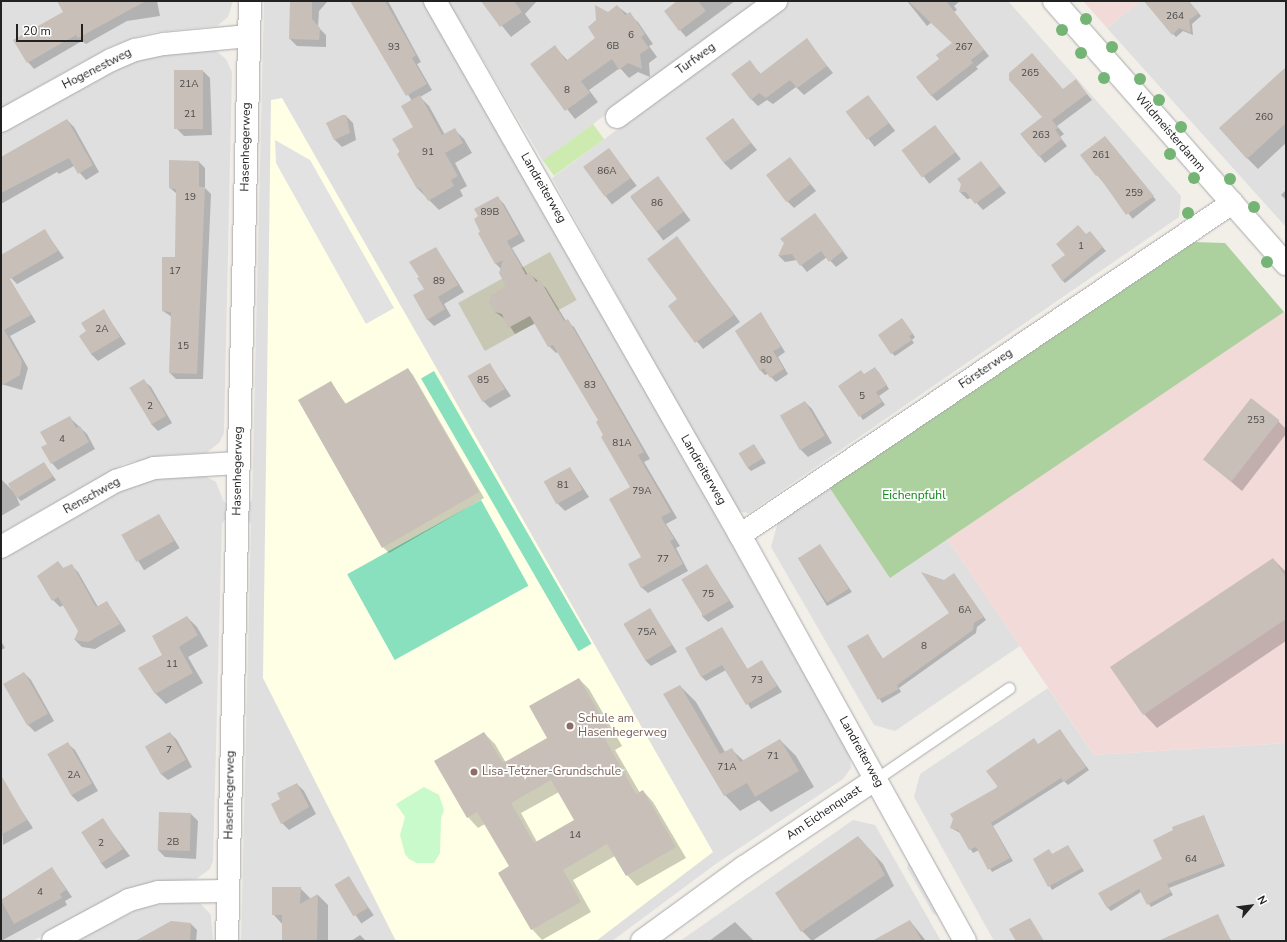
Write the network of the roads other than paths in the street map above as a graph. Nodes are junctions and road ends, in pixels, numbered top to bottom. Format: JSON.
{"nodes":[{"id":1,"x":250,"y":1,"type":"edge"},
{"id":2,"x":436,"y":1,"type":"edge"},
{"id":3,"x":776,"y":1,"type":"edge"},
{"id":4,"x":1054,"y":1,"type":"edge"},
{"id":5,"x":249,"y":36,"type":"junction"},
{"id":6,"x":617,"y":117,"type":"dead end"},
{"id":7,"x":1,"y":122,"type":"edge"},
{"id":8,"x":1232,"y":203,"type":"junction"},
{"id":9,"x":1286,"y":264,"type":"edge"},
{"id":10,"x":238,"y":463,"type":"junction"},
{"id":11,"x":740,"y":535,"type":"junction"},
{"id":12,"x":1,"y":547,"type":"edge"},
{"id":13,"x":1009,"y":688,"type":"dead end"},
{"id":14,"x":876,"y":778,"type":"junction"},
{"id":15,"x":227,"y":891,"type":"junction"},
{"id":16,"x":53,"y":941,"type":"edge"},
{"id":17,"x":227,"y":941,"type":"edge"},
{"id":18,"x":642,"y":941,"type":"edge"},
{"id":19,"x":965,"y":941,"type":"edge"}],
"edges":[{"from":1,"to":5,"type":"street","name":"Hasenhegerweg"},
{"from":2,"to":11,"type":"street","name":"Landreiterweg"},
{"from":3,"to":6,"type":"street","name":"Turfweg"},
{"from":4,"to":8,"type":"street","name":"Wildmeisterdamm"},
{"from":5,"to":7,"type":"street","name":"Hogenestweg"},
{"from":5,"to":10,"type":"street","name":"Hasenhegerweg"},
{"from":8,"to":9,"type":"street","name":"Wildmeisterdamm"},
{"from":8,"to":11,"type":"street","name":"Försterweg"},
{"from":10,"to":12,"type":"street","name":"Renschweg"},
{"from":10,"to":15,"type":"street","name":"Hasenhegerweg"},
{"from":11,"to":14,"type":"street","name":"Landreiterweg"},
{"from":13,"to":14,"type":"lane","name":"Am Eichenquast"},
{"from":14,"to":18,"type":"street","name":"Am Eichenquast"},
{"from":14,"to":19,"type":"street","name":"Landreiterweg"},
{"from":15,"to":16,"type":"street"},
{"from":15,"to":17,"type":"street","name":"Hasenhegerweg"}]}
